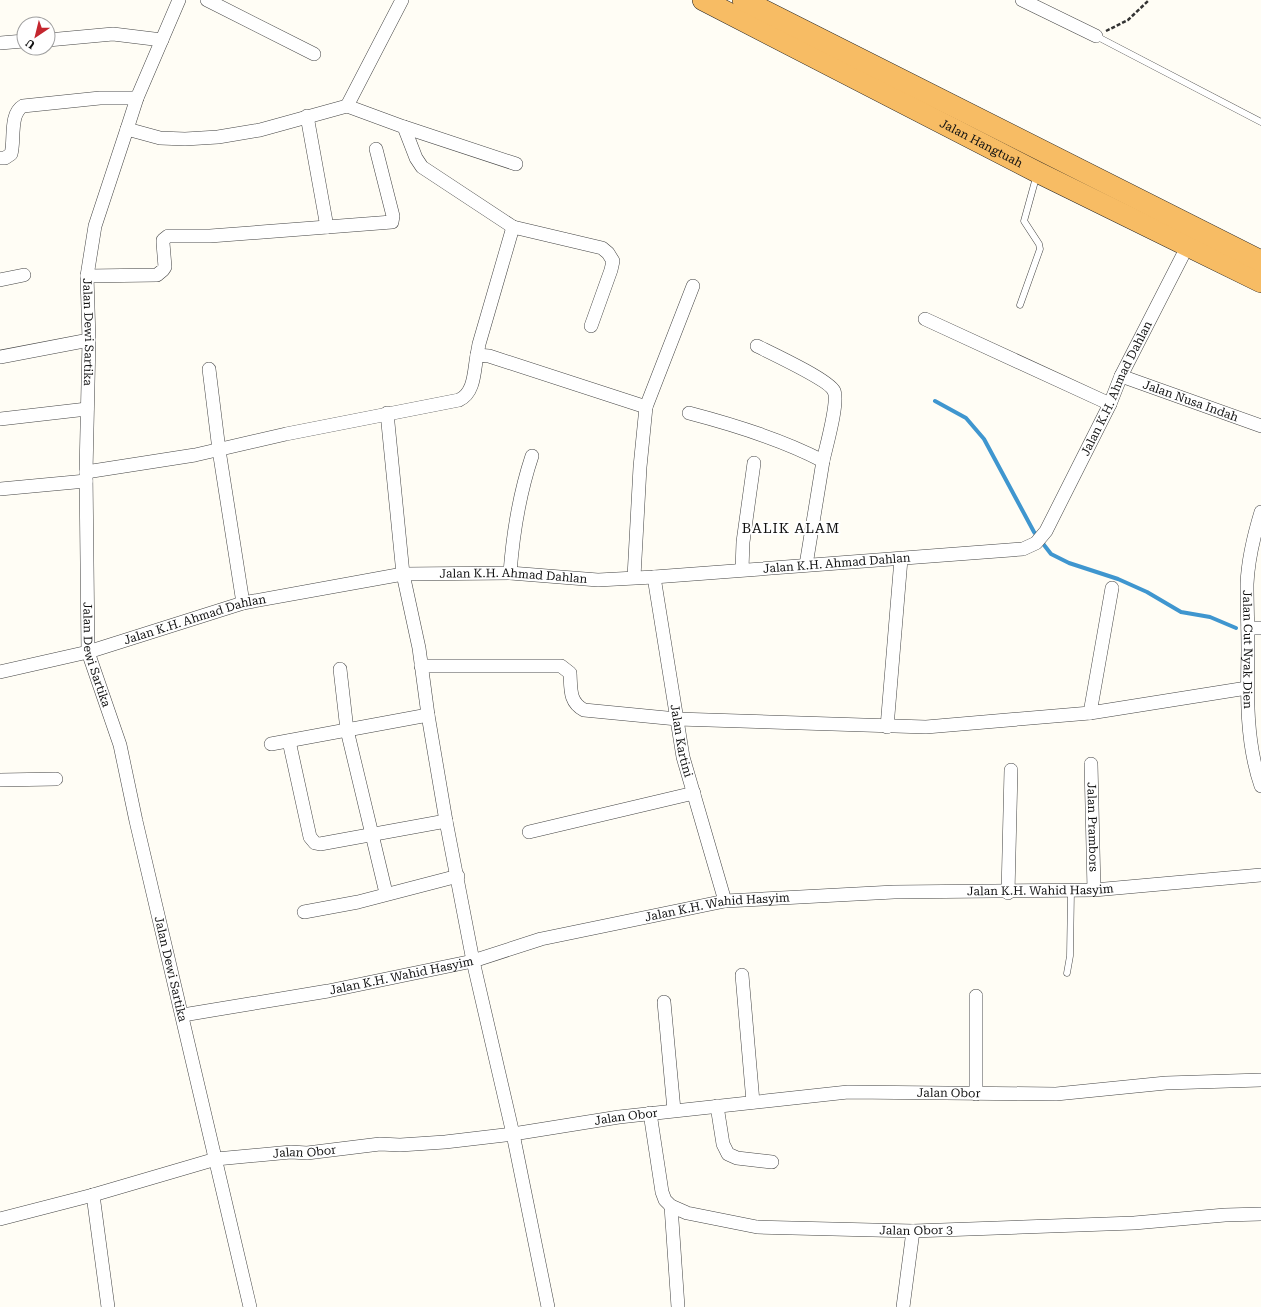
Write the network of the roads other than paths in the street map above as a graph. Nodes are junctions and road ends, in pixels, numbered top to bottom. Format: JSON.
{"nodes":[{"id":1,"x":179,"y":0,"type":"edge"},
{"id":2,"x":208,"y":0,"type":"edge"},
{"id":3,"x":402,"y":0,"type":"edge"},
{"id":4,"x":703,"y":0,"type":"edge"},
{"id":5,"x":743,"y":0,"type":"edge"},
{"id":6,"x":1022,"y":0,"type":"edge"},
{"id":7,"x":1096,"y":36,"type":"joint"},
{"id":8,"x":56,"y":39,"type":"edge"},
{"id":9,"x":162,"y":40,"type":"junction"},
{"id":10,"x":16,"y":42,"type":"edge"},
{"id":11,"x":0,"y":43,"type":"edge"},
{"id":12,"x":314,"y":54,"type":"dead end"},
{"id":13,"x":138,"y":98,"type":"junction"},
{"id":14,"x":347,"y":106,"type":"junction"},
{"id":15,"x":307,"y":116,"type":"junction"},
{"id":16,"x":1261,"y":122,"type":"edge"},
{"id":17,"x":404,"y":127,"type":"junction"},
{"id":18,"x":127,"y":129,"type":"junction"},
{"id":19,"x":376,"y":149,"type":"dead end"},
{"id":20,"x":0,"y":158,"type":"edge"},
{"id":21,"x":516,"y":164,"type":"dead end"},
{"id":22,"x":1037,"y":172,"type":"junction"},
{"id":23,"x":1082,"y":183,"type":"junction"},
{"id":24,"x":513,"y":226,"type":"junction"},
{"id":25,"x":327,"y":227,"type":"junction"},
{"id":26,"x":1187,"y":247,"type":"junction"},
{"id":27,"x":1261,"y":261,"type":"edge"},
{"id":28,"x":24,"y":275,"type":"dead end"},
{"id":29,"x":87,"y":276,"type":"junction"},
{"id":30,"x":0,"y":280,"type":"edge"},
{"id":31,"x":1261,"y":282,"type":"edge"},
{"id":32,"x":693,"y":286,"type":"dead end"},
{"id":33,"x":1020,"y":305,"type":"dead end"},
{"id":34,"x":924,"y":319,"type":"dead end"},
{"id":35,"x":591,"y":326,"type":"dead end"},
{"id":36,"x":89,"y":340,"type":"junction"},
{"id":37,"x":757,"y":346,"type":"dead end"},
{"id":38,"x":477,"y":355,"type":"junction"},
{"id":39,"x":0,"y":357,"type":"edge"},
{"id":40,"x":209,"y":369,"type":"dead end"},
{"id":41,"x":1121,"y":376,"type":"junction"},
{"id":42,"x":1110,"y":404,"type":"junction"},
{"id":43,"x":646,"y":407,"type":"junction"},
{"id":44,"x":87,"y":409,"type":"junction"},
{"id":45,"x":387,"y":413,"type":"junction"},
{"id":46,"x":689,"y":413,"type":"dead end"},
{"id":47,"x":0,"y":419,"type":"edge"},
{"id":48,"x":1261,"y":426,"type":"edge"},
{"id":49,"x":219,"y":450,"type":"junction"},
{"id":50,"x":532,"y":456,"type":"dead end"},
{"id":51,"x":823,"y":461,"type":"junction"},
{"id":52,"x":754,"y":462,"type":"dead end"},
{"id":53,"x":86,"y":476,"type":"junction"},
{"id":54,"x":0,"y":489,"type":"edge"},
{"id":55,"x":1261,"y":512,"type":"edge"},
{"id":56,"x":900,"y":559,"type":"junction"},
{"id":57,"x":806,"y":565,"type":"junction"},
{"id":58,"x":742,"y":569,"type":"junction"},
{"id":59,"x":510,"y":573,"type":"junction"},
{"id":60,"x":403,"y":574,"type":"junction"},
{"id":61,"x":634,"y":577,"type":"junction"},
{"id":62,"x":654,"y":577,"type":"junction"},
{"id":63,"x":1112,"y":588,"type":"dead end"},
{"id":64,"x":243,"y":604,"type":"junction"},
{"id":65,"x":1248,"y":628,"type":"junction"},
{"id":66,"x":1261,"y":628,"type":"edge"},
{"id":67,"x":88,"y":652,"type":"junction"},
{"id":68,"x":421,"y":666,"type":"junction"},
{"id":69,"x":340,"y":669,"type":"dead end"},
{"id":70,"x":0,"y":672,"type":"edge"},
{"id":71,"x":1247,"y":688,"type":"junction"},
{"id":72,"x":1090,"y":713,"type":"junction"},
{"id":73,"x":428,"y":716,"type":"junction"},
{"id":74,"x":677,"y":718,"type":"junction"},
{"id":75,"x":887,"y":727,"type":"junction"},
{"id":76,"x":347,"y":730,"type":"junction"},
{"id":77,"x":289,"y":741,"type":"junction"},
{"id":78,"x":271,"y":744,"type":"dead end"},
{"id":79,"x":1091,"y":764,"type":"dead end"},
{"id":80,"x":1011,"y":770,"type":"dead end"},
{"id":81,"x":56,"y":779,"type":"dead end"},
{"id":82,"x":0,"y":780,"type":"edge"},
{"id":83,"x":1261,"y":786,"type":"edge"},
{"id":84,"x":694,"y":793,"type":"junction"},
{"id":85,"x":446,"y":821,"type":"junction"},
{"id":86,"x":529,"y":832,"type":"dead end"},
{"id":87,"x":373,"y":834,"type":"junction"},
{"id":88,"x":1261,"y":875,"type":"edge"},
{"id":89,"x":458,"y":876,"type":"junction"},
{"id":90,"x":1094,"y":890,"type":"junction"},
{"id":91,"x":1071,"y":891,"type":"junction"},
{"id":92,"x":386,"y":893,"type":"junction"},
{"id":93,"x":1008,"y":893,"type":"junction"},
{"id":94,"x":725,"y":901,"type":"junction"},
{"id":95,"x":304,"y":912,"type":"dead end"},
{"id":96,"x":473,"y":961,"type":"junction"},
{"id":97,"x":1067,"y":974,"type":"dead end"},
{"id":98,"x":742,"y":975,"type":"dead end"},
{"id":99,"x":976,"y":996,"type":"dead end"},
{"id":100,"x":664,"y":1002,"type":"dead end"},
{"id":101,"x":183,"y":1015,"type":"junction"},
{"id":102,"x":1261,"y":1080,"type":"edge"},
{"id":103,"x":976,"y":1094,"type":"junction"},
{"id":104,"x":753,"y":1102,"type":"junction"},
{"id":105,"x":717,"y":1106,"type":"junction"},
{"id":106,"x":674,"y":1110,"type":"junction"},
{"id":107,"x":650,"y":1113,"type":"junction"},
{"id":108,"x":513,"y":1134,"type":"junction"},
{"id":109,"x":216,"y":1159,"type":"junction"},
{"id":110,"x":772,"y":1162,"type":"dead end"},
{"id":111,"x":93,"y":1195,"type":"junction"},
{"id":112,"x":671,"y":1206,"type":"junction"},
{"id":113,"x":1261,"y":1214,"type":"edge"},
{"id":114,"x":0,"y":1218,"type":"edge"},
{"id":115,"x":913,"y":1231,"type":"junction"},
{"id":116,"x":108,"y":1307,"type":"edge"},
{"id":117,"x":250,"y":1307,"type":"edge"},
{"id":118,"x":548,"y":1307,"type":"edge"},
{"id":119,"x":678,"y":1307,"type":"edge"},
{"id":120,"x":903,"y":1307,"type":"edge"}],
"edges":[{"from":1,"to":9,"type":"street","name":"Jalan Dewi Sartika"},
{"from":2,"to":12,"type":"street"},
{"from":3,"to":14,"type":"street"},
{"from":4,"to":22,"type":"highway","name":"Jalan Hangtuah"},
{"from":5,"to":23,"type":"highway","name":"Jalan Hangtuah"},
{"from":6,"to":7,"type":"street"},
{"from":7,"to":16,"type":"lane"},
{"from":8,"to":9,"type":"street"},
{"from":9,"to":13,"type":"street","name":"Jalan Dewi Sartika"},
{"from":10,"to":11,"type":"street"},
{"from":13,"to":18,"type":"street","name":"Jalan Dewi Sartika"},
{"from":13,"to":20,"type":"street"},
{"from":14,"to":15,"type":"street"},
{"from":14,"to":17,"type":"street"},
{"from":15,"to":18,"type":"street"},
{"from":15,"to":25,"type":"street"},
{"from":17,"to":21,"type":"street"},
{"from":17,"to":24,"type":"street"},
{"from":18,"to":29,"type":"street","name":"Jalan Dewi Sartika"},
{"from":19,"to":25,"type":"street"},
{"from":22,"to":23,"type":"highway","name":"Jalan Hangtuah"},
{"from":22,"to":33,"type":"lane"},
{"from":23,"to":26,"type":"highway","name":"Jalan Hangtuah"},
{"from":23,"to":27,"type":"highway","name":"Jalan Hangtuah"},
{"from":24,"to":35,"type":"street"},
{"from":24,"to":38,"type":"street"},
{"from":25,"to":29,"type":"street"},
{"from":26,"to":31,"type":"highway","name":"Jalan Hangtuah"},
{"from":26,"to":41,"type":"street","name":"Jalan K.H. Ahmad Dahlan"},
{"from":28,"to":30,"type":"street"},
{"from":29,"to":36,"type":"street","name":"Jalan Dewi Sartika"},
{"from":32,"to":43,"type":"street"},
{"from":34,"to":42,"type":"street"},
{"from":36,"to":39,"type":"street"},
{"from":36,"to":44,"type":"street","name":"Jalan Dewi Sartika"},
{"from":37,"to":51,"type":"street"},
{"from":38,"to":43,"type":"street"},
{"from":38,"to":45,"type":"street"},
{"from":40,"to":49,"type":"street"},
{"from":41,"to":42,"type":"street","name":"Jalan K.H. Ahmad Dahlan"},
{"from":41,"to":48,"type":"street","name":"Jalan Nusa Indah"},
{"from":42,"to":56,"type":"street","name":"Jalan K.H. Ahmad Dahlan"},
{"from":43,"to":61,"type":"street"},
{"from":44,"to":47,"type":"street"},
{"from":44,"to":53,"type":"street","name":"Jalan Dewi Sartika"},
{"from":45,"to":49,"type":"street"},
{"from":45,"to":60,"type":"street"},
{"from":46,"to":51,"type":"street"},
{"from":49,"to":53,"type":"street"},
{"from":49,"to":64,"type":"street"},
{"from":50,"to":59,"type":"street"},
{"from":51,"to":57,"type":"street"},
{"from":52,"to":58,"type":"street"},
{"from":53,"to":54,"type":"street"},
{"from":53,"to":67,"type":"street","name":"Jalan Dewi Sartika"},
{"from":55,"to":65,"type":"street","name":"Jalan Cut Nyak Dien"},
{"from":56,"to":57,"type":"street","name":"Jalan K.H. Ahmad Dahlan"},
{"from":56,"to":75,"type":"street"},
{"from":57,"to":58,"type":"street","name":"Jalan K.H. Ahmad Dahlan"},
{"from":58,"to":62,"type":"street","name":"Jalan K.H. Ahmad Dahlan"},
{"from":59,"to":60,"type":"street","name":"Jalan K.H. Ahmad Dahlan"},
{"from":59,"to":61,"type":"street","name":"Jalan K.H. Ahmad Dahlan"},
{"from":60,"to":64,"type":"street","name":"Jalan K.H. Ahmad Dahlan"},
{"from":60,"to":68,"type":"street"},
{"from":61,"to":62,"type":"street","name":"Jalan K.H. Ahmad Dahlan"},
{"from":62,"to":74,"type":"street","name":"Jalan Kartini"},
{"from":63,"to":72,"type":"street"},
{"from":64,"to":67,"type":"street","name":"Jalan K.H. Ahmad Dahlan"},
{"from":65,"to":66,"type":"street"},
{"from":65,"to":71,"type":"street","name":"Jalan Cut Nyak Dien"},
{"from":67,"to":70,"type":"street","name":"Jalan K.H. Ahmad Dahlan"},
{"from":67,"to":101,"type":"street","name":"Jalan Dewi Sartika"},
{"from":68,"to":73,"type":"street"},
{"from":68,"to":74,"type":"street"},
{"from":69,"to":76,"type":"street"},
{"from":71,"to":72,"type":"street"},
{"from":71,"to":83,"type":"street","name":"Jalan Cut Nyak Dien"},
{"from":72,"to":75,"type":"street"},
{"from":73,"to":76,"type":"street"},
{"from":73,"to":85,"type":"street"},
{"from":74,"to":75,"type":"street"},
{"from":74,"to":84,"type":"street","name":"Jalan Kartini"},
{"from":76,"to":77,"type":"street"},
{"from":76,"to":87,"type":"street"},
{"from":77,"to":78,"type":"street"},
{"from":77,"to":87,"type":"street"},
{"from":79,"to":90,"type":"street","name":"Jalan Prambors"},
{"from":80,"to":93,"type":"street"},
{"from":81,"to":82,"type":"street"},
{"from":84,"to":86,"type":"street"},
{"from":84,"to":94,"type":"street","name":"Jalan Kartini"},
{"from":85,"to":87,"type":"street"},
{"from":85,"to":89,"type":"street"},
{"from":87,"to":92,"type":"street"},
{"from":88,"to":90,"type":"street","name":"Jalan K.H. Wahid Hasyim"},
{"from":89,"to":92,"type":"street"},
{"from":89,"to":96,"type":"street"},
{"from":90,"to":91,"type":"street","name":"Jalan K.H. Wahid Hasyim"},
{"from":91,"to":93,"type":"street","name":"Jalan K.H. Wahid Hasyim"},
{"from":91,"to":97,"type":"lane"},
{"from":92,"to":95,"type":"street"},
{"from":93,"to":94,"type":"street","name":"Jalan K.H. Wahid Hasyim"},
{"from":94,"to":96,"type":"street","name":"Jalan K.H. Wahid Hasyim"},
{"from":96,"to":101,"type":"street","name":"Jalan K.H. Wahid Hasyim"},
{"from":96,"to":108,"type":"street"},
{"from":98,"to":104,"type":"street"},
{"from":99,"to":103,"type":"street"},
{"from":100,"to":106,"type":"street"},
{"from":101,"to":109,"type":"street","name":"Jalan Dewi Sartika"},
{"from":102,"to":103,"type":"street","name":"Jalan Obor"},
{"from":103,"to":104,"type":"street","name":"Jalan Obor"},
{"from":104,"to":105,"type":"street","name":"Jalan Obor"},
{"from":105,"to":106,"type":"street","name":"Jalan Obor"},
{"from":105,"to":110,"type":"street"},
{"from":106,"to":107,"type":"street","name":"Jalan Obor"},
{"from":107,"to":108,"type":"street","name":"Jalan Obor"},
{"from":107,"to":112,"type":"street"},
{"from":108,"to":109,"type":"street","name":"Jalan Obor"},
{"from":108,"to":118,"type":"street"},
{"from":109,"to":111,"type":"street","name":"Jalan Obor"},
{"from":109,"to":117,"type":"street","name":"Jalan Dewi Sartika"},
{"from":111,"to":114,"type":"street","name":"Jalan Obor"},
{"from":111,"to":116,"type":"street"},
{"from":112,"to":115,"type":"street","name":"Jalan Obor 3"},
{"from":112,"to":119,"type":"street"},
{"from":113,"to":115,"type":"street","name":"Jalan Obor 3"},
{"from":115,"to":120,"type":"street"}]}
